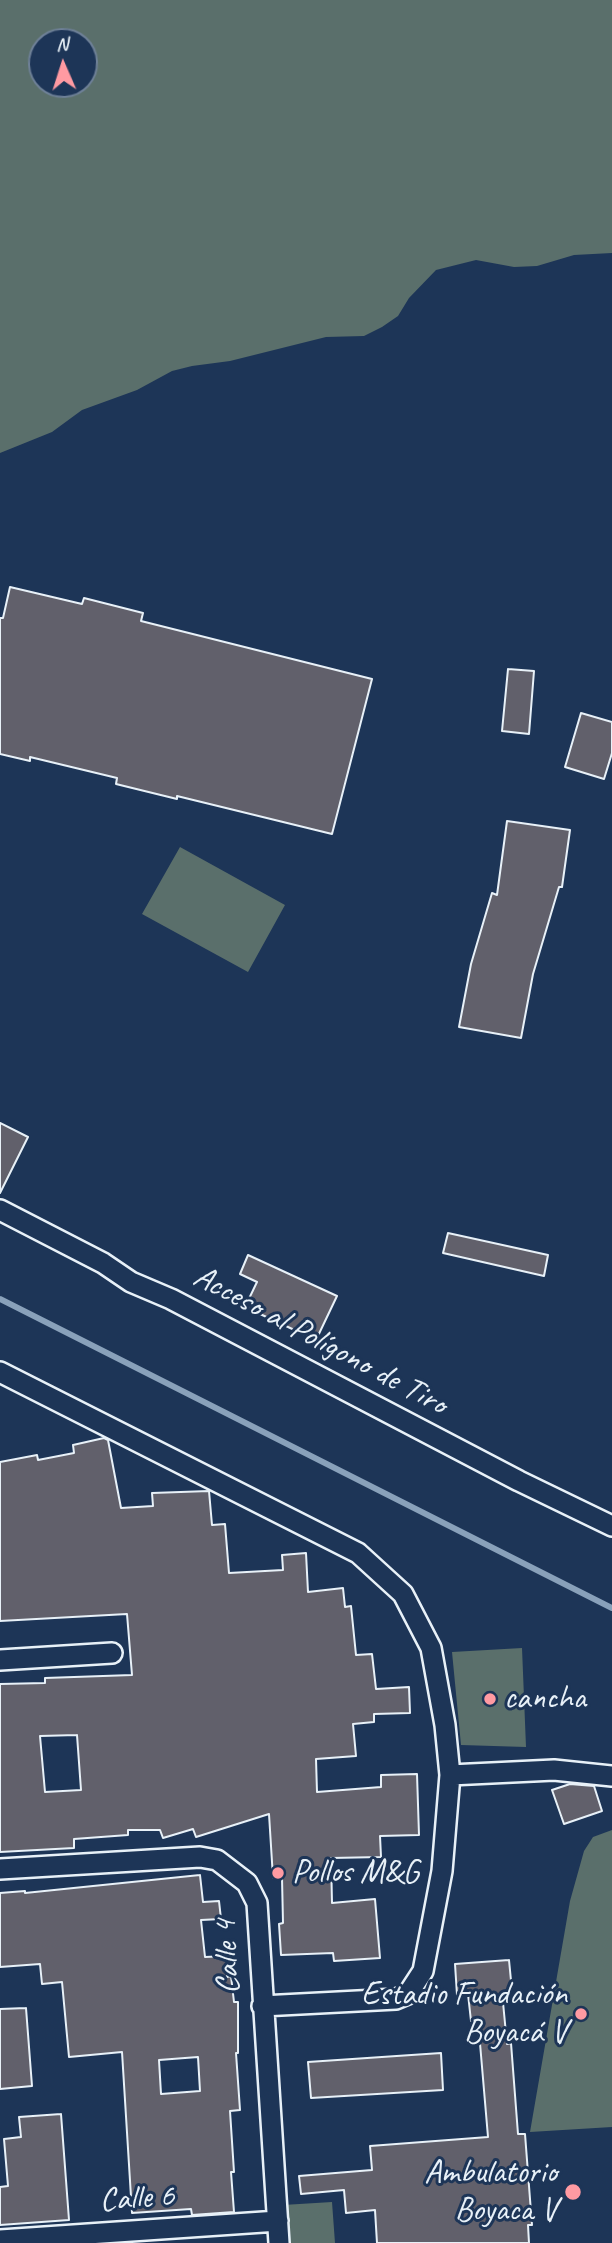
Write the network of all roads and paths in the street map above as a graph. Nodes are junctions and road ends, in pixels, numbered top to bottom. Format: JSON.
{"nodes":[{"id":1,"x":0,"y":1210,"type":"edge"},
{"id":2,"x":0,"y":1372,"type":"edge"},
{"id":3,"x":612,"y":1526,"type":"edge"},
{"id":4,"x":112,"y":1653,"type":"dead end"},
{"id":5,"x":0,"y":1660,"type":"edge"},
{"id":6,"x":450,"y":1774,"type":"junction"},
{"id":7,"x":612,"y":1776,"type":"edge"},
{"id":8,"x":0,"y":1869,"type":"edge"},
{"id":9,"x":262,"y":2006,"type":"junction"},
{"id":10,"x":278,"y":2221,"type":"junction"},
{"id":11,"x":0,"y":2239,"type":"edge"},
{"id":12,"x":279,"y":2243,"type":"edge"}],
"edges":[{"from":1,"to":3,"type":"street","name":"Acceso al Polígono de Tiro"},
{"from":2,"to":6,"type":"street"},
{"from":4,"to":5,"type":"street"},
{"from":6,"to":7,"type":"street"},
{"from":6,"to":9,"type":"street"},
{"from":8,"to":9,"type":"street","name":"Calle 4"},
{"from":9,"to":10,"type":"street","name":"Calle 4"},
{"from":10,"to":11,"type":"street","name":"Calle 6"},
{"from":10,"to":12,"type":"street","name":"Calle 4"}]}
